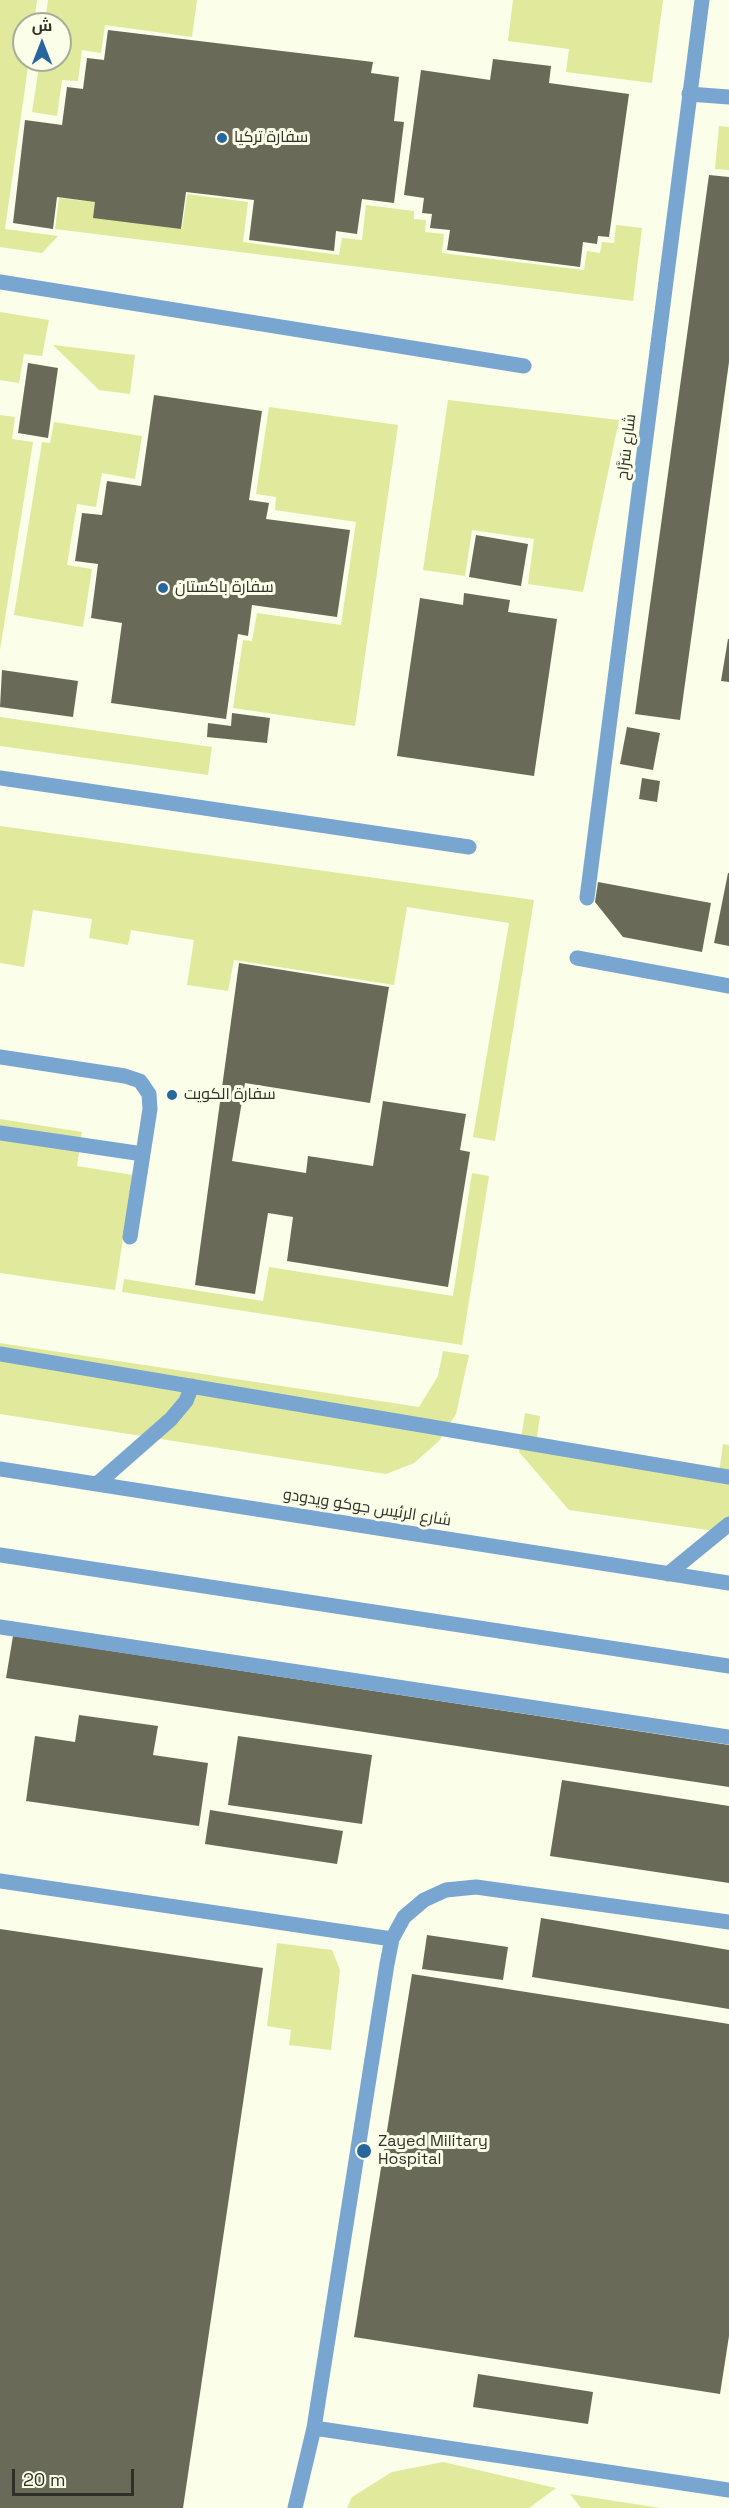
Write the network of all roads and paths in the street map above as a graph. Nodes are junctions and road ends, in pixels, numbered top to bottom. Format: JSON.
{"nodes":[{"id":1,"x":702,"y":0,"type":"edge"},
{"id":2,"x":689,"y":93,"type":"junction"},
{"id":3,"x":729,"y":98,"type":"edge"},
{"id":4,"x":0,"y":282,"type":"edge"},
{"id":5,"x":524,"y":366,"type":"dead end"},
{"id":6,"x":0,"y":778,"type":"edge"},
{"id":7,"x":469,"y":847,"type":"dead end"},
{"id":8,"x":587,"y":898,"type":"dead end"},
{"id":9,"x":577,"y":958,"type":"dead end"},
{"id":10,"x":729,"y":986,"type":"edge"},
{"id":11,"x":0,"y":1057,"type":"edge"},
{"id":12,"x":0,"y":1133,"type":"edge"},
{"id":13,"x":143,"y":1154,"type":"junction"},
{"id":14,"x":130,"y":1237,"type":"dead end"},
{"id":15,"x":0,"y":1354,"type":"edge"},
{"id":16,"x":192,"y":1386,"type":"junction"},
{"id":17,"x":0,"y":1470,"type":"edge"},
{"id":18,"x":729,"y":1477,"type":"edge"},
{"id":19,"x":97,"y":1484,"type":"junction"},
{"id":20,"x":729,"y":1524,"type":"edge"},
{"id":21,"x":0,"y":1555,"type":"edge"},
{"id":22,"x":668,"y":1574,"type":"junction"},
{"id":23,"x":729,"y":1583,"type":"edge"},
{"id":24,"x":0,"y":1628,"type":"edge"},
{"id":25,"x":729,"y":1666,"type":"edge"},
{"id":26,"x":729,"y":1737,"type":"edge"},
{"id":27,"x":0,"y":1881,"type":"edge"},
{"id":28,"x":729,"y":1922,"type":"edge"},
{"id":29,"x":392,"y":1940,"type":"junction"},
{"id":30,"x":314,"y":2428,"type":"junction"},
{"id":31,"x":729,"y":2490,"type":"edge"},
{"id":32,"x":295,"y":2508,"type":"edge"}],
"edges":[{"from":1,"to":2,"type":"street","name":"شارع سَرَّاح"},
{"from":2,"to":3,"type":"street"},
{"from":2,"to":8,"type":"street","name":"شارع سَرَّاح"},
{"from":4,"to":5,"type":"street"},
{"from":6,"to":7,"type":"street"},
{"from":9,"to":10,"type":"street"},
{"from":11,"to":13,"type":"street"},
{"from":12,"to":13,"type":"street"},
{"from":13,"to":14,"type":"street"},
{"from":15,"to":16,"type":"street"},
{"from":16,"to":18,"type":"street"},
{"from":16,"to":19,"type":"street"},
{"from":17,"to":19,"type":"street","name":"شارع الرئيس جوكو ويدودو"},
{"from":19,"to":22,"type":"street","name":"شارع الرئيس جوكو ويدودو"},
{"from":20,"to":22,"type":"street"},
{"from":21,"to":25,"type":"street"},
{"from":22,"to":23,"type":"street","name":"شارع الرئيس جوكو ويدودو"},
{"from":24,"to":26,"type":"street"},
{"from":27,"to":29,"type":"street"},
{"from":28,"to":29,"type":"street"},
{"from":29,"to":30,"type":"street"},
{"from":30,"to":31,"type":"street"},
{"from":30,"to":32,"type":"street"}]}
